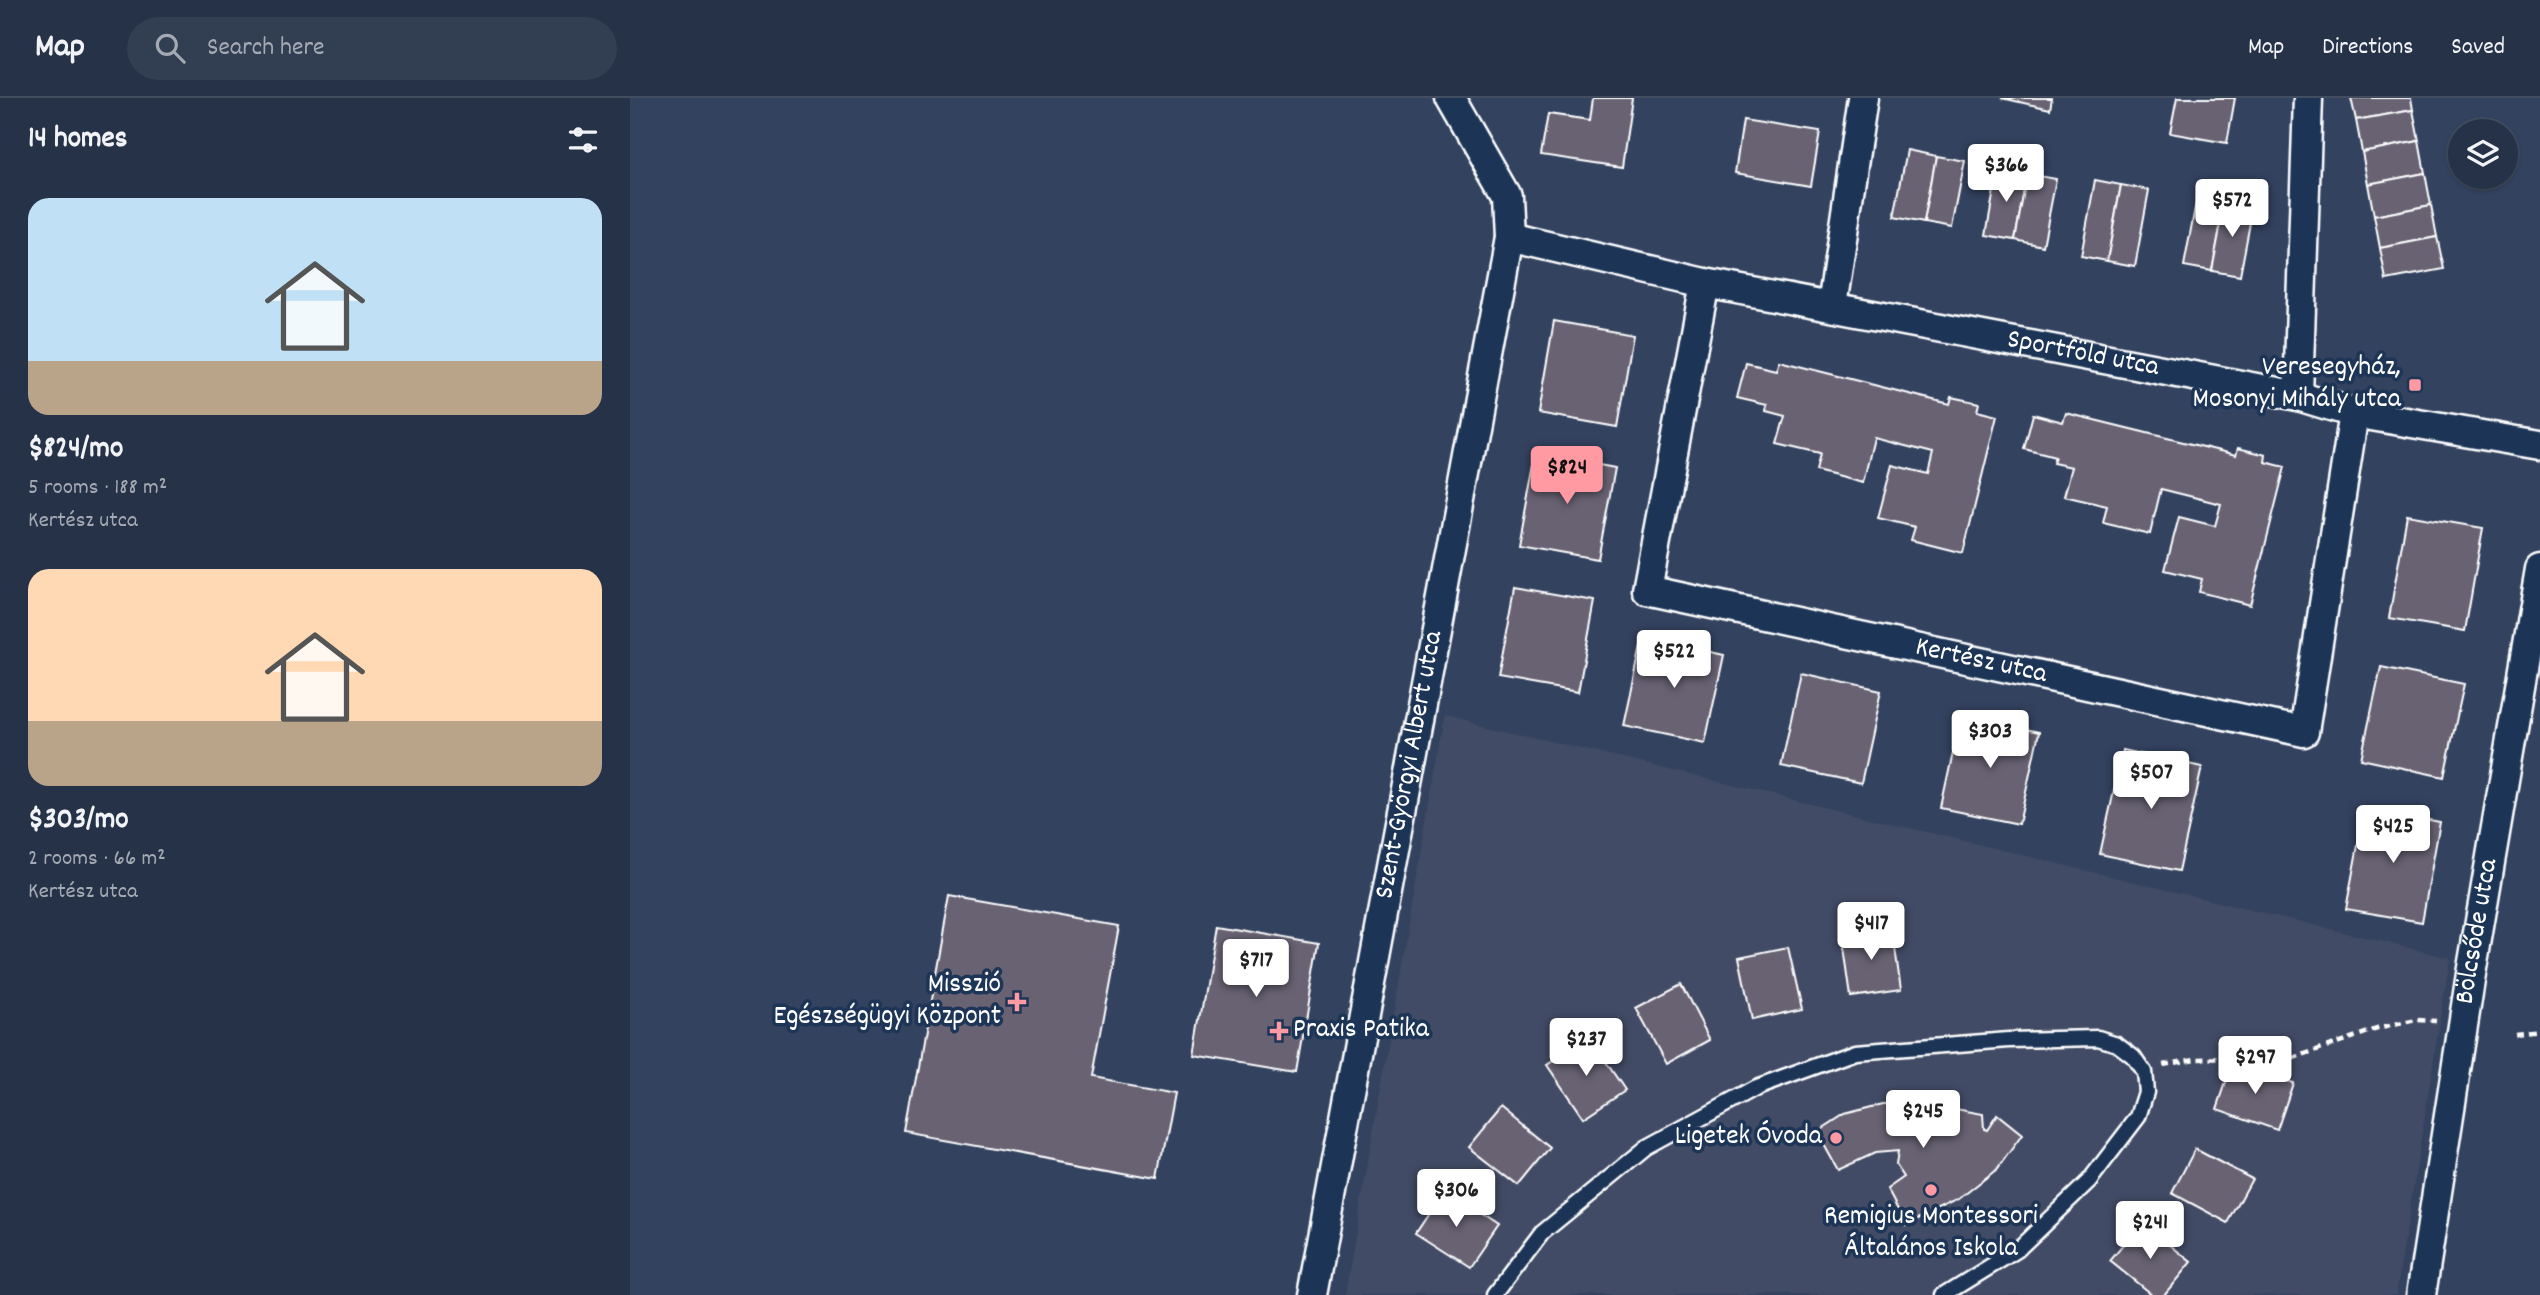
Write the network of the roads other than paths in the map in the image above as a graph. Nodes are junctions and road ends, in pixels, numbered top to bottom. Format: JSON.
{"nodes":[{"id":1,"x":1451,"y":98,"type":"edge"},
{"id":2,"x":1863,"y":98,"type":"edge"},
{"id":3,"x":2308,"y":98,"type":"edge"},
{"id":4,"x":1509,"y":236,"type":"junction"},
{"id":5,"x":1705,"y":283,"type":"junction"},
{"id":6,"x":1832,"y":306,"type":"junction"},
{"id":7,"x":2298,"y":396,"type":"junction"},
{"id":8,"x":2354,"y":413,"type":"junction"},
{"id":9,"x":2540,"y":446,"type":"edge"},
{"id":10,"x":2540,"y":569,"type":"edge"},
{"id":11,"x":1312,"y":1295,"type":"edge"},
{"id":12,"x":1495,"y":1295,"type":"edge"},
{"id":13,"x":1944,"y":1295,"type":"edge"},
{"id":14,"x":2421,"y":1295,"type":"edge"}],
"edges":[{"from":1,"to":4,"type":"street"},
{"from":2,"to":6,"type":"street"},
{"from":3,"to":7,"type":"street"},
{"from":4,"to":5,"type":"street","name":"Sportföld utca"},
{"from":4,"to":11,"type":"street","name":"Szent-Györgyi Albert utca"},
{"from":5,"to":6,"type":"street","name":"Sportföld utca"},
{"from":5,"to":8,"type":"street","name":"Kertész utca"},
{"from":6,"to":7,"type":"street","name":"Sportföld utca"},
{"from":7,"to":8,"type":"street","name":"Sportföld utca"},
{"from":8,"to":9,"type":"street","name":"Sportföld utca"},
{"from":10,"to":14,"type":"street","name":"Bölcsőde utca"},
{"from":12,"to":13,"type":"lane"}]}
